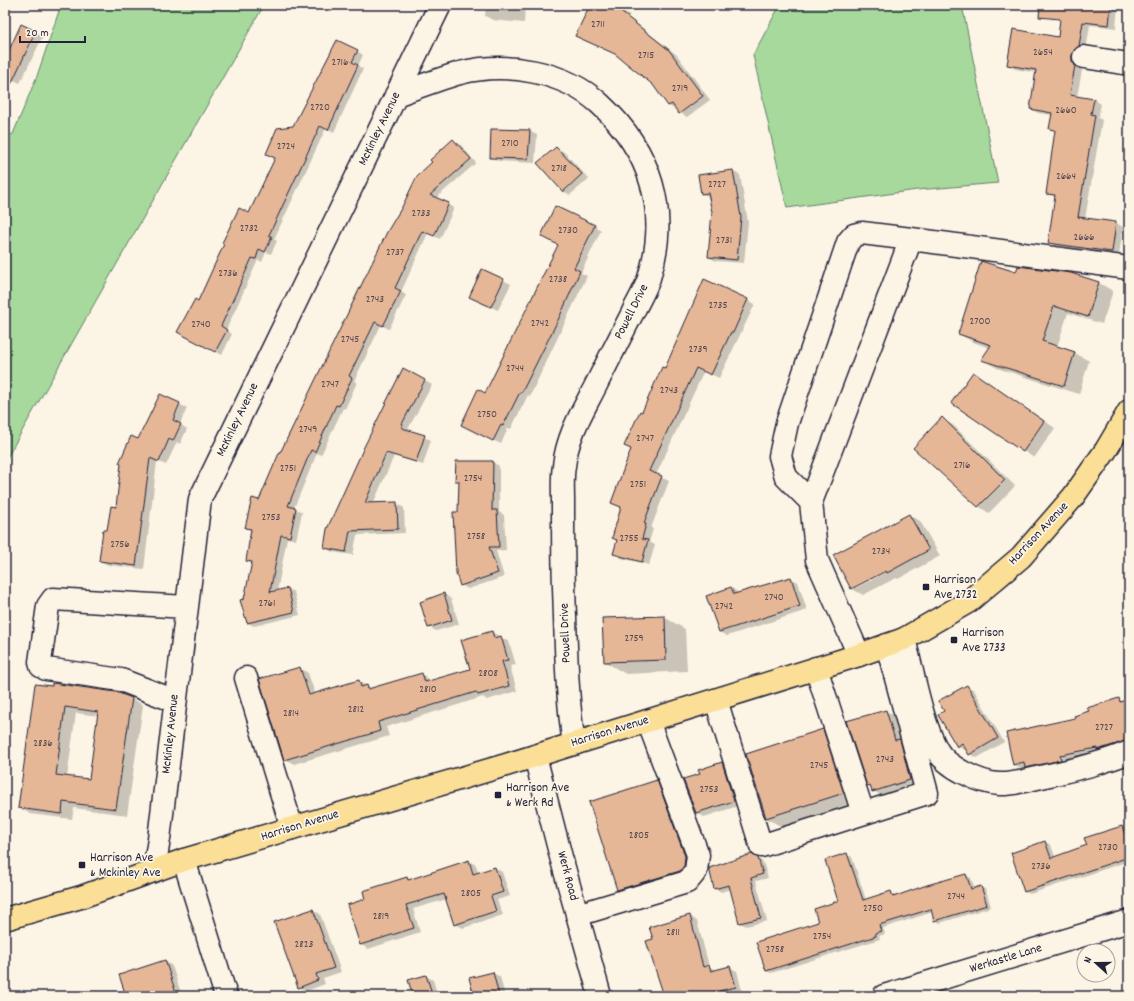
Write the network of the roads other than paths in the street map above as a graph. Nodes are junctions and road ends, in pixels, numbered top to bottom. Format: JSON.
{"nodes":[{"id":1,"x":440,"y":5,"type":"edge"},
{"id":2,"x":1084,"y":57,"type":"dead end"},
{"id":3,"x":1129,"y":64,"type":"edge"},
{"id":4,"x":396,"y":95,"type":"junction"},
{"id":5,"x":911,"y":240,"type":"junction"},
{"id":6,"x":1129,"y":268,"type":"edge"},
{"id":7,"x":1129,"y":411,"type":"edge"},
{"id":8,"x":811,"y":502,"type":"junction"},
{"id":9,"x":186,"y":607,"type":"junction"},
{"id":10,"x":895,"y":642,"type":"junction"},
{"id":11,"x":859,"y":655,"type":"junction"},
{"id":12,"x":816,"y":668,"type":"junction"},
{"id":13,"x":246,"y":678,"type":"dead end"},
{"id":14,"x":716,"y":700,"type":"junction"},
{"id":15,"x":175,"y":701,"type":"junction"},
{"id":16,"x":648,"y":721,"type":"junction"},
{"id":17,"x":574,"y":744,"type":"junction"},
{"id":18,"x":1129,"y":752,"type":"edge"},
{"id":19,"x":535,"y":756,"type":"junction"},
{"id":20,"x":863,"y":813,"type":"junction"},
{"id":21,"x":292,"y":828,"type":"junction"},
{"id":22,"x":184,"y":860,"type":"junction"},
{"id":23,"x":154,"y":870,"type":"junction"},
{"id":24,"x":577,"y":915,"type":"junction"},
{"id":25,"x":5,"y":919,"type":"edge"},
{"id":26,"x":1129,"y":921,"type":"edge"},
{"id":27,"x":226,"y":996,"type":"edge"},
{"id":28,"x":600,"y":996,"type":"edge"},
{"id":29,"x":884,"y":996,"type":"edge"}],
"edges":[{"from":1,"to":4,"type":"street","name":"McKinley Avenue"},
{"from":2,"to":3,"type":"street"},
{"from":4,"to":9,"type":"street","name":"McKinley Avenue"},
{"from":4,"to":17,"type":"street","name":"Powell Drive"},
{"from":5,"to":6,"type":"street"},
{"from":5,"to":8,"type":"street"},
{"from":5,"to":8,"type":"street"},
{"from":7,"to":10,"type":"main road","name":"Harrison Avenue"},
{"from":8,"to":11,"type":"street"},
{"from":9,"to":15,"type":"street","name":"McKinley Avenue"},
{"from":9,"to":15,"type":"street"},
{"from":10,"to":11,"type":"main road","name":"Harrison Avenue"},
{"from":10,"to":18,"type":"street"},
{"from":10,"to":20,"type":"street"},
{"from":11,"to":12,"type":"main road","name":"Harrison Avenue"},
{"from":12,"to":14,"type":"main road","name":"Harrison Avenue"},
{"from":12,"to":20,"type":"street"},
{"from":13,"to":21,"type":"street"},
{"from":14,"to":16,"type":"main road","name":"Harrison Avenue"},
{"from":14,"to":20,"type":"street"},
{"from":15,"to":23,"type":"street","name":"McKinley Avenue"},
{"from":16,"to":17,"type":"main road","name":"Harrison Avenue"},
{"from":16,"to":24,"type":"street"},
{"from":17,"to":19,"type":"main road","name":"Harrison Avenue"},
{"from":19,"to":21,"type":"main road","name":"Harrison Avenue"},
{"from":19,"to":24,"type":"street","name":"Werk Road"},
{"from":21,"to":22,"type":"main road","name":"Harrison Avenue"},
{"from":22,"to":23,"type":"main road","name":"Harrison Avenue"},
{"from":22,"to":27,"type":"street"},
{"from":23,"to":25,"type":"main road","name":"Harrison Avenue"},
{"from":24,"to":28,"type":"street","name":"Werk Road"},
{"from":26,"to":29,"type":"street","name":"Werkastle Lane"}]}
